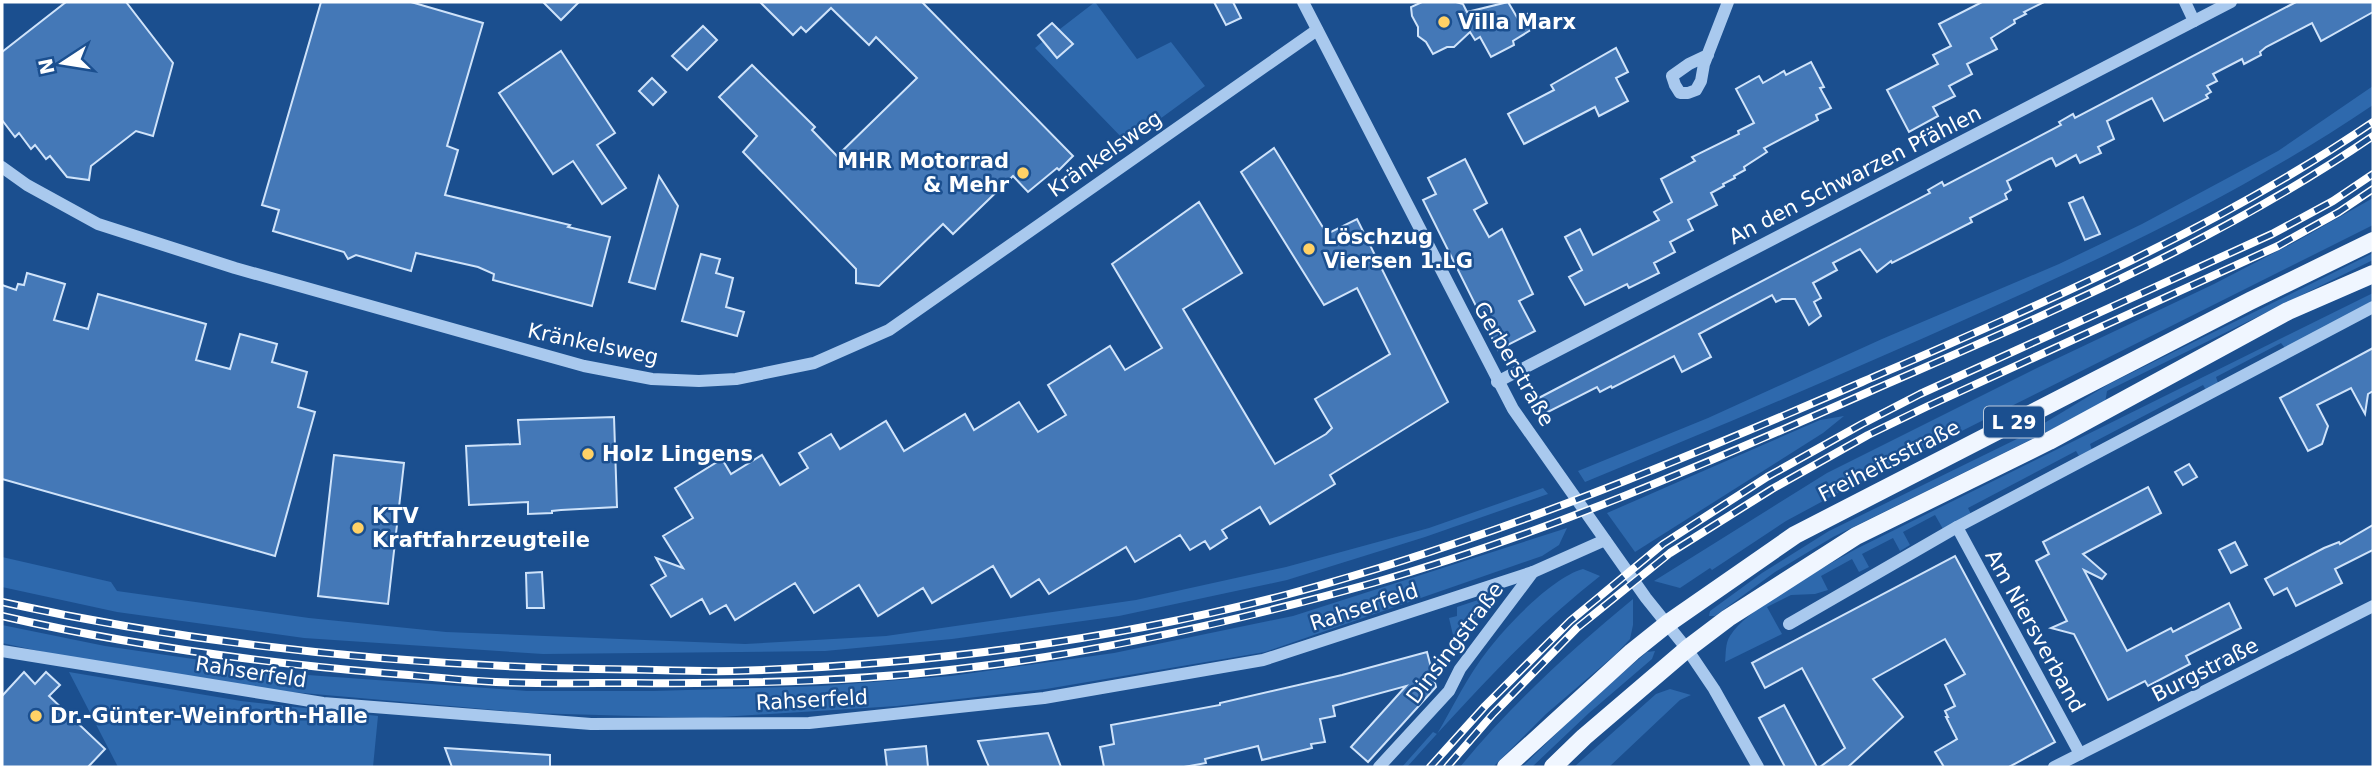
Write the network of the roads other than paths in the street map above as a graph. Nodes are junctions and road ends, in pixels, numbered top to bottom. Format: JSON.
{"nodes":[{"id":1,"x":1303,"y":2,"type":"edge"},
{"id":2,"x":1728,"y":2,"type":"edge"},
{"id":3,"x":2185,"y":2,"type":"edge"},
{"id":4,"x":2231,"y":2,"type":"edge"},
{"id":5,"x":2194,"y":21,"type":"junction"},
{"id":6,"x":1317,"y":30,"type":"junction"},
{"id":7,"x":1708,"y":55,"type":"dead end"},
{"id":8,"x":2,"y":167,"type":"edge"},
{"id":9,"x":2373,"y":241,"type":"edge"},
{"id":10,"x":2373,"y":274,"type":"edge"},
{"id":11,"x":2373,"y":307,"type":"edge"},
{"id":12,"x":1497,"y":382,"type":"junction"},
{"id":13,"x":1956,"y":527,"type":"junction"},
{"id":14,"x":1605,"y":540,"type":"junction"},
{"id":15,"x":1533,"y":572,"type":"junction"},
{"id":16,"x":2373,"y":606,"type":"edge"},
{"id":17,"x":1667,"y":624,"type":"junction"},
{"id":18,"x":1789,"y":624,"type":"dead end"},
{"id":19,"x":1687,"y":649,"type":"junction"},
{"id":20,"x":2,"y":651,"type":"edge"},
{"id":21,"x":2080,"y":754,"type":"junction"},
{"id":22,"x":1379,"y":767,"type":"edge"},
{"id":23,"x":1506,"y":767,"type":"edge"},
{"id":24,"x":1553,"y":767,"type":"edge"},
{"id":25,"x":1758,"y":767,"type":"edge"},
{"id":26,"x":2054,"y":767,"type":"edge"}],
"edges":[{"from":1,"to":6,"type":"street","name":"Gerberstraße"},
{"from":2,"to":7,"type":"street"},
{"from":3,"to":5,"type":"street"},
{"from":4,"to":5,"type":"street","name":"An den Schwarzen Pfählen"},
{"from":5,"to":12,"type":"street","name":"An den Schwarzen Pfählen"},
{"from":6,"to":8,"type":"street","name":"Kränkelsweg"},
{"from":6,"to":12,"type":"street","name":"Gerberstraße"},
{"from":9,"to":17,"type":"main road","name":"Freiheitsstraße","number":"L 29"},
{"from":10,"to":19,"type":"main road","number":"L 29"},
{"from":11,"to":13,"type":"street"},
{"from":12,"to":14,"type":"street","name":"Gerberstraße"},
{"from":13,"to":18,"type":"street"},
{"from":13,"to":21,"type":"street","name":"Am Niersverband"},
{"from":14,"to":15,"type":"street","name":"Rahserfeld"},
{"from":14,"to":17,"type":"street","name":"Gerberstraße"},
{"from":15,"to":20,"type":"street","name":"Rahserfeld"},
{"from":15,"to":22,"type":"street","name":"Dinsingstraße"},
{"from":16,"to":21,"type":"street","name":"Burgstraße"},
{"from":17,"to":19,"type":"street","name":"Gerberstraße"},
{"from":17,"to":23,"type":"main road","name":"Freiheitsstraße","number":"L 29"},
{"from":19,"to":24,"type":"main road","number":"L 29"},
{"from":19,"to":25,"type":"street","name":"Gerberstraße"},
{"from":21,"to":26,"type":"street","name":"Burgstraße"}]}
